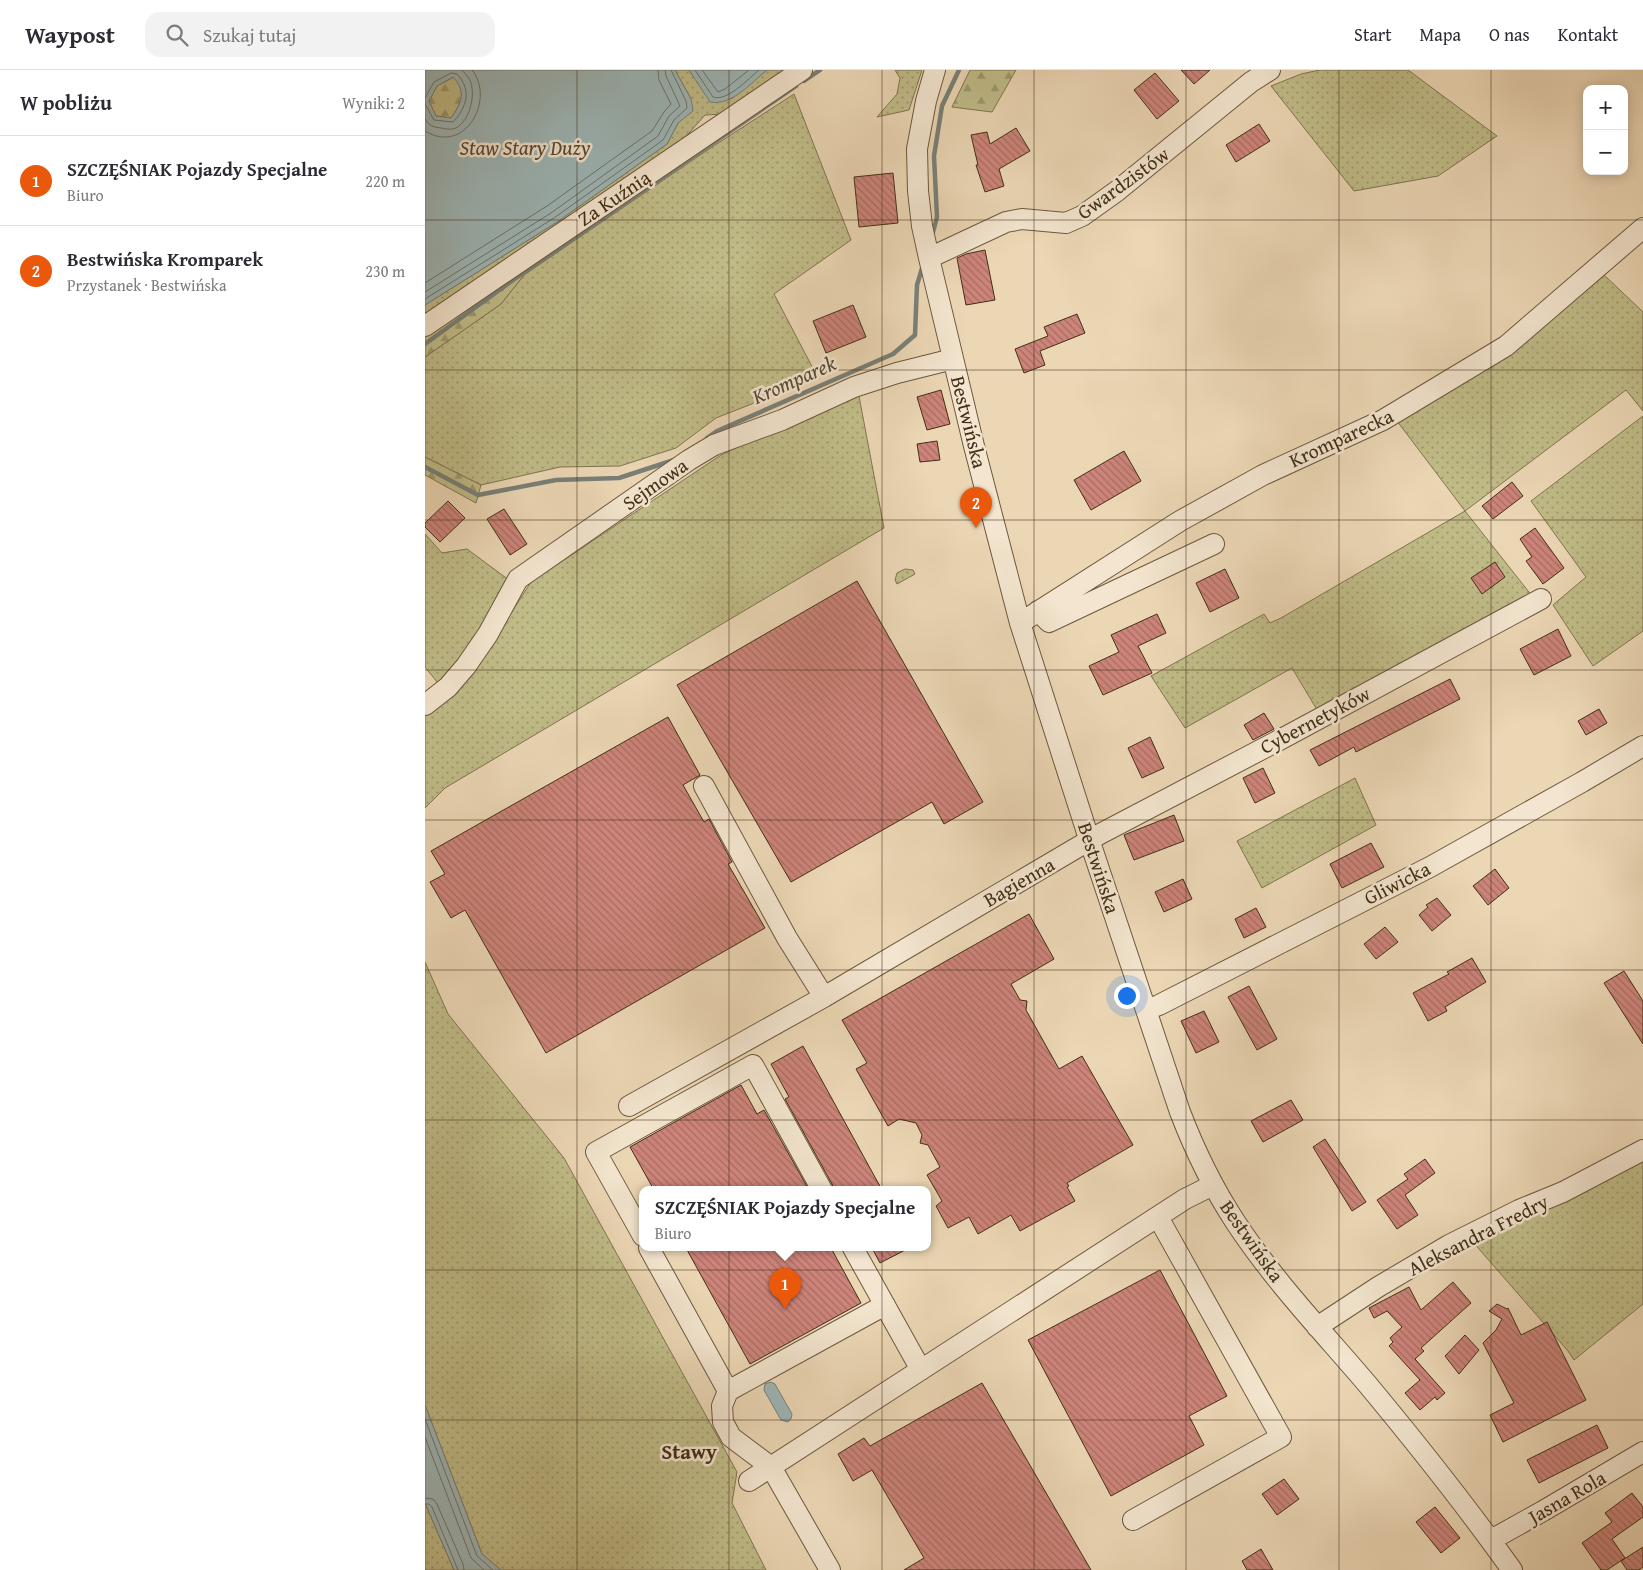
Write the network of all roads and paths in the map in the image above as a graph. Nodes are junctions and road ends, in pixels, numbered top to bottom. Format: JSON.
{"nodes":[{"id":1,"x":802,"y":70,"type":"edge"},
{"id":2,"x":935,"y":70,"type":"edge"},
{"id":3,"x":1270,"y":70,"type":"edge"},
{"id":4,"x":1643,"y":228,"type":"edge"},
{"id":5,"x":929,"y":258,"type":"junction"},
{"id":6,"x":425,"y":326,"type":"edge"},
{"id":7,"x":953,"y":359,"type":"junction"},
{"id":8,"x":1214,"y":544,"type":"dead end"},
{"id":9,"x":1541,"y":598,"type":"dead end"},
{"id":10,"x":1039,"y":611,"type":"junction"},
{"id":11,"x":1021,"y":623,"type":"junction"},
{"id":12,"x":425,"y":705,"type":"edge"},
{"id":13,"x":1643,"y":746,"type":"edge"},
{"id":14,"x":704,"y":786,"type":"dead end"},
{"id":15,"x":1090,"y":842,"type":"junction"},
{"id":16,"x":824,"y":997,"type":"junction"},
{"id":17,"x":1146,"y":1010,"type":"junction"},
{"id":18,"x":629,"y":1106,"type":"dead end"},
{"id":19,"x":1643,"y":1150,"type":"edge"},
{"id":20,"x":1213,"y":1185,"type":"junction"},
{"id":21,"x":820,"y":1186,"type":"edge"},
{"id":22,"x":1158,"y":1217,"type":"junction"},
{"id":23,"x":639,"y":1229,"type":"edge"},
{"id":24,"x":651,"y":1251,"type":"edge"},
{"id":25,"x":855,"y":1251,"type":"edge"},
{"id":26,"x":885,"y":1305,"type":"junction"},
{"id":27,"x":1317,"y":1328,"type":"junction"},
{"id":28,"x":921,"y":1370,"type":"junction"},
{"id":29,"x":728,"y":1391,"type":"junction"},
{"id":30,"x":1643,"y":1452,"type":"edge"},
{"id":31,"x":771,"y":1467,"type":"junction"},
{"id":32,"x":749,"y":1481,"type":"dead end"},
{"id":33,"x":1133,"y":1520,"type":"dead end"},
{"id":34,"x":1491,"y":1540,"type":"junction"},
{"id":35,"x":830,"y":1570,"type":"edge"},
{"id":36,"x":1512,"y":1570,"type":"edge"}],
"edges":[{"from":1,"to":6,"type":"street","name":"Za Kuźnią"},
{"from":2,"to":5,"type":"street","name":"Bestwińska"},
{"from":3,"to":5,"type":"street","name":"Gwardzistów"},
{"from":4,"to":10,"type":"street","name":"Kromparecka"},
{"from":5,"to":7,"type":"street","name":"Bestwińska"},
{"from":7,"to":11,"type":"street","name":"Bestwińska"},
{"from":7,"to":12,"type":"street","name":"Sejmowa"},
{"from":8,"to":10,"type":"street"},
{"from":9,"to":15,"type":"street","name":"Cybernetyków"},
{"from":10,"to":11,"type":"street","name":"Kromparecka"},
{"from":11,"to":15,"type":"street","name":"Bestwińska"},
{"from":13,"to":17,"type":"street","name":"Gliwicka"},
{"from":14,"to":16,"type":"street"},
{"from":15,"to":16,"type":"street","name":"Bagienna"},
{"from":15,"to":17,"type":"street","name":"Bestwińska"},
{"from":16,"to":18,"type":"street","name":"Bagienna"},
{"from":17,"to":20,"type":"street","name":"Bestwińska"},
{"from":19,"to":27,"type":"street","name":"Aleksandra Fredry"},
{"from":20,"to":22,"type":"street"},
{"from":20,"to":27,"type":"street","name":"Bestwińska"},
{"from":21,"to":23,"type":"street"},
{"from":22,"to":28,"type":"street"},
{"from":22,"to":33,"type":"street"},
{"from":24,"to":29,"type":"street"},
{"from":25,"to":26,"type":"street"},
{"from":26,"to":28,"type":"street"},
{"from":26,"to":29,"type":"street"},
{"from":27,"to":34,"type":"street","name":"Bestwińska"},
{"from":28,"to":31,"type":"street"},
{"from":29,"to":31,"type":"street"},
{"from":30,"to":34,"type":"street","name":"Jasna Rola"},
{"from":31,"to":32,"type":"street"},
{"from":31,"to":35,"type":"street"},
{"from":34,"to":36,"type":"street","name":"Bestwińska"}]}
